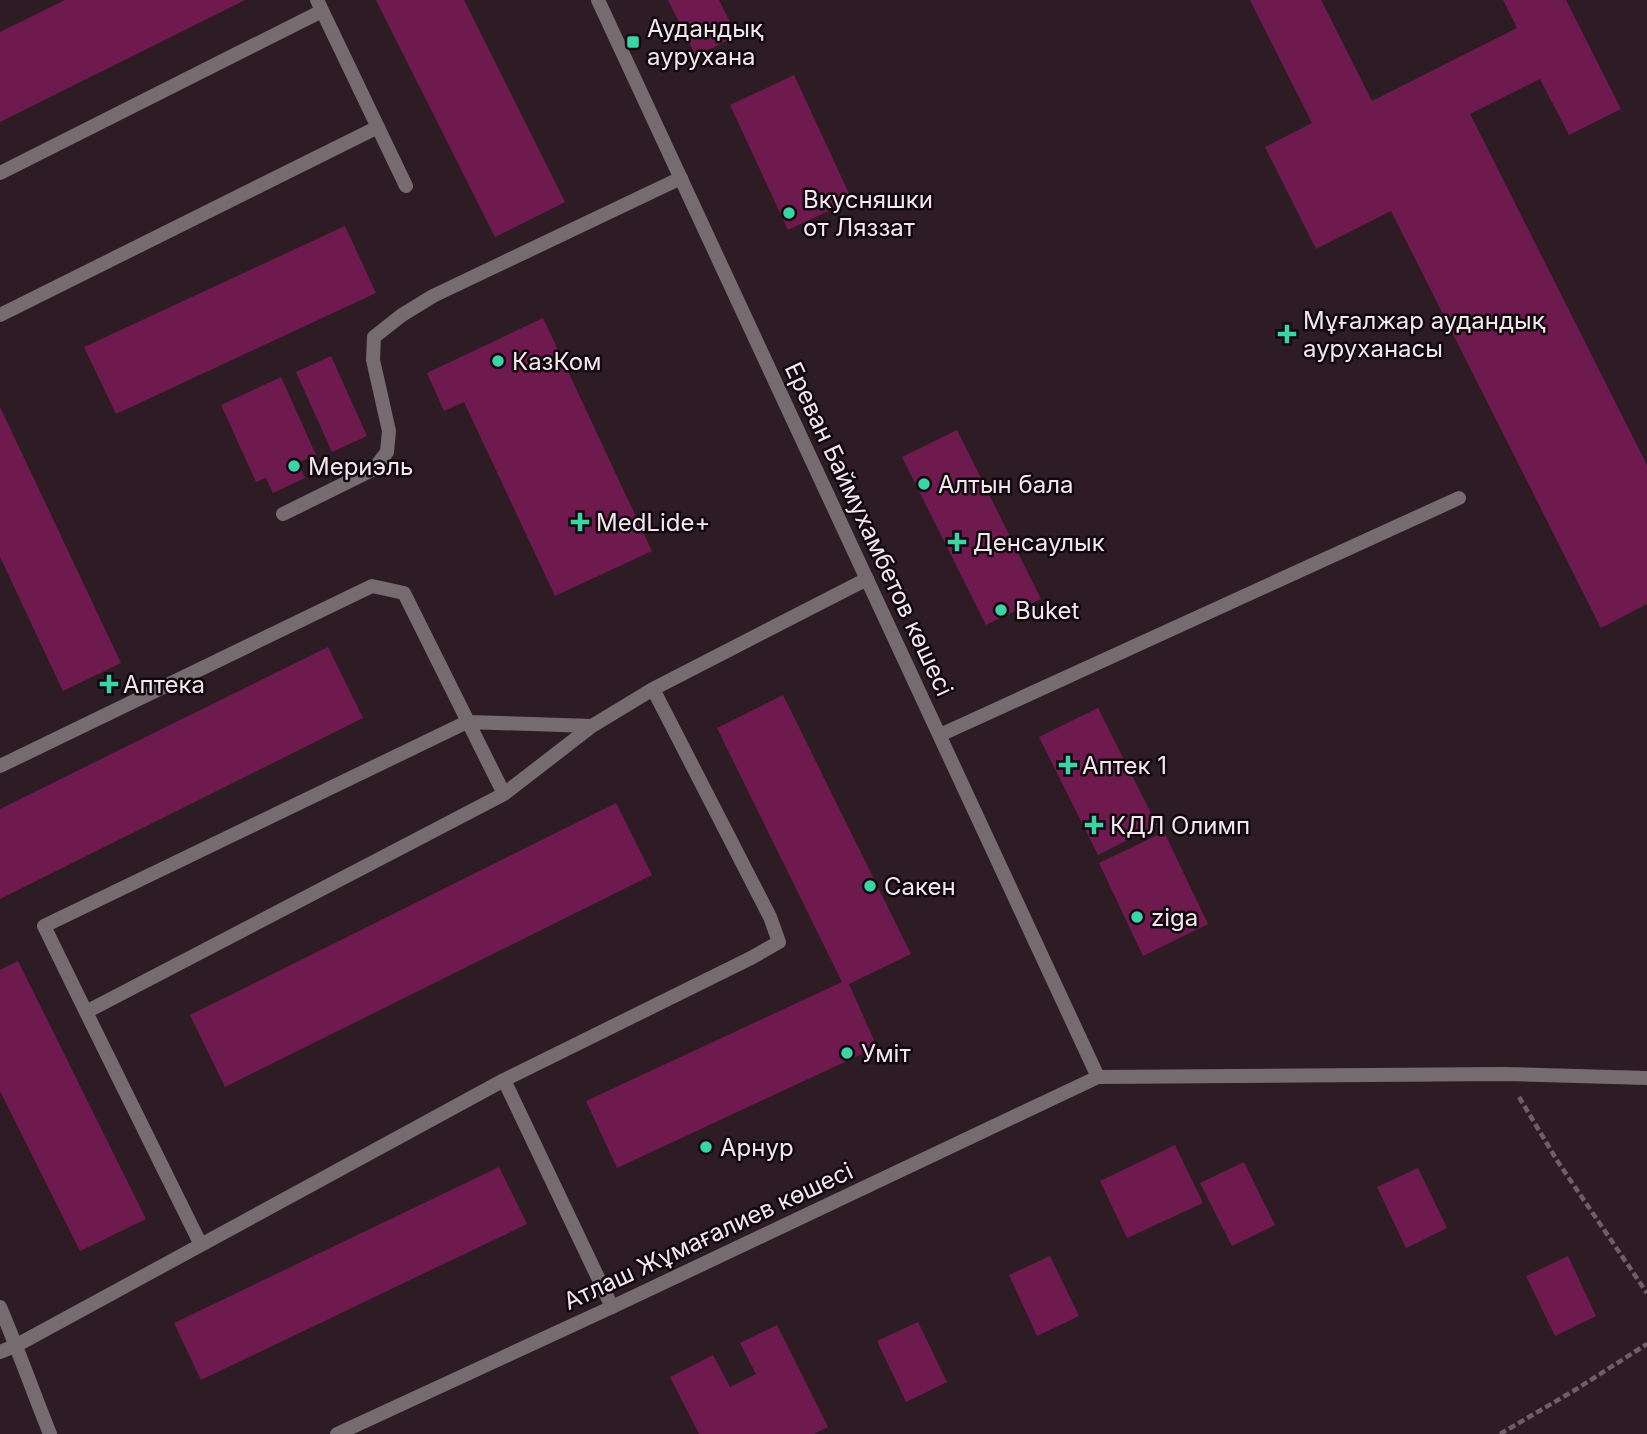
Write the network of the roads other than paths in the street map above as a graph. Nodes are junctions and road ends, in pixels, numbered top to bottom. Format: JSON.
{"nodes":[{"id":1,"x":603,"y":2,"type":"edge"},
{"id":2,"x":320,"y":5,"type":"edge"},
{"id":3,"x":378,"y":127,"type":"junction"},
{"id":4,"x":0,"y":173,"type":"edge"},
{"id":5,"x":681,"y":178,"type":"junction"},
{"id":6,"x":406,"y":186,"type":"dead end"},
{"id":7,"x":0,"y":315,"type":"edge"},
{"id":8,"x":1459,"y":498,"type":"dead end"},
{"id":9,"x":283,"y":514,"type":"dead end"},
{"id":10,"x":867,"y":579,"type":"junction"},
{"id":11,"x":653,"y":689,"type":"junction"},
{"id":12,"x":467,"y":722,"type":"junction"},
{"id":13,"x":592,"y":726,"type":"junction"},
{"id":14,"x":940,"y":736,"type":"junction"},
{"id":15,"x":0,"y":766,"type":"edge"},
{"id":16,"x":504,"y":794,"type":"junction"},
{"id":17,"x":86,"y":1012,"type":"junction"},
{"id":18,"x":1098,"y":1077,"type":"junction"},
{"id":19,"x":1647,"y":1078,"type":"edge"},
{"id":20,"x":504,"y":1080,"type":"junction"},
{"id":21,"x":201,"y":1245,"type":"junction"},
{"id":22,"x":0,"y":1307,"type":"edge"},
{"id":23,"x":612,"y":1307,"type":"junction"},
{"id":24,"x":17,"y":1345,"type":"junction"},
{"id":25,"x":0,"y":1352,"type":"edge"},
{"id":26,"x":50,"y":1434,"type":"edge"},
{"id":27,"x":337,"y":1434,"type":"edge"}],
"edges":[{"from":1,"to":5,"type":"street","name":"Ереван Баймухамбетов көшесі"},
{"from":2,"to":3,"type":"street"},
{"from":2,"to":4,"type":"street"},
{"from":3,"to":6,"type":"street"},
{"from":3,"to":7,"type":"street"},
{"from":5,"to":9,"type":"street"},
{"from":5,"to":10,"type":"street","name":"Ереван Баймухамбетов көшесі"},
{"from":8,"to":14,"type":"street"},
{"from":10,"to":11,"type":"street"},
{"from":10,"to":14,"type":"street","name":"Ереван Баймухамбетов көшесі"},
{"from":11,"to":13,"type":"street"},
{"from":11,"to":20,"type":"street"},
{"from":12,"to":13,"type":"street"},
{"from":12,"to":15,"type":"street"},
{"from":12,"to":16,"type":"street"},
{"from":12,"to":17,"type":"street"},
{"from":13,"to":16,"type":"street"},
{"from":14,"to":18,"type":"street","name":"Ереван Баймухамбетов көшесі"},
{"from":16,"to":17,"type":"street"},
{"from":17,"to":21,"type":"street"},
{"from":18,"to":19,"type":"street"},
{"from":18,"to":23,"type":"street","name":"Атлаш Жұмағалиев көшесі"},
{"from":20,"to":21,"type":"street"},
{"from":20,"to":23,"type":"street"},
{"from":21,"to":24,"type":"street"},
{"from":22,"to":24,"type":"street"},
{"from":23,"to":27,"type":"street","name":"Атлаш Жұмағалиев көшесі"},
{"from":24,"to":25,"type":"street"},
{"from":24,"to":26,"type":"street"}]}
